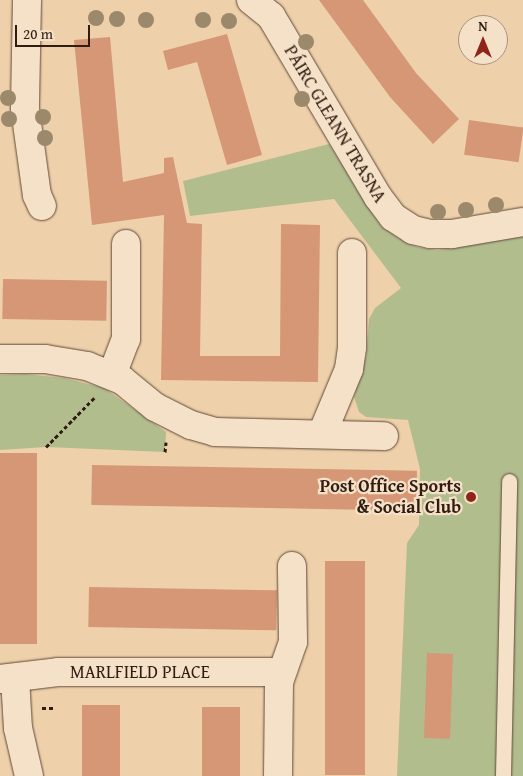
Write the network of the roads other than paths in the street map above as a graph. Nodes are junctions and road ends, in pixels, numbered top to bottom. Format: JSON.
{"nodes":[{"id":1,"x":27,"y":0,"type":"edge"},
{"id":2,"x":261,"y":8,"type":"edge"},
{"id":3,"x":42,"y":206,"type":"dead end"},
{"id":4,"x":523,"y":222,"type":"edge"},
{"id":5,"x":126,"y":244,"type":"dead end"},
{"id":6,"x":352,"y":253,"type":"dead end"},
{"id":7,"x":0,"y":359,"type":"edge"},
{"id":8,"x":105,"y":385,"type":"junction"},
{"id":9,"x":322,"y":434,"type":"junction"},
{"id":10,"x":384,"y":436,"type":"dead end"},
{"id":11,"x":509,"y":481,"type":"dead end"},
{"id":12,"x":292,"y":566,"type":"dead end"},
{"id":13,"x":281,"y":672,"type":"junction"},
{"id":14,"x":8,"y":678,"type":"edge"},
{"id":15,"x":29,"y":776,"type":"edge"},
{"id":16,"x":278,"y":776,"type":"edge"},
{"id":17,"x":503,"y":776,"type":"edge"}],
"edges":[{"from":1,"to":3,"type":"street"},
{"from":2,"to":4,"type":"street","name":"PÁIRC GLEANN TRASNA"},
{"from":5,"to":8,"type":"street"},
{"from":6,"to":9,"type":"street"},
{"from":7,"to":8,"type":"street"},
{"from":8,"to":9,"type":"street"},
{"from":9,"to":10,"type":"street"},
{"from":11,"to":17,"type":"lane"},
{"from":12,"to":13,"type":"street"},
{"from":13,"to":14,"type":"street","name":"MARLFIELD PLACE"},
{"from":13,"to":16,"type":"street"},
{"from":14,"to":15,"type":"street"}]}
